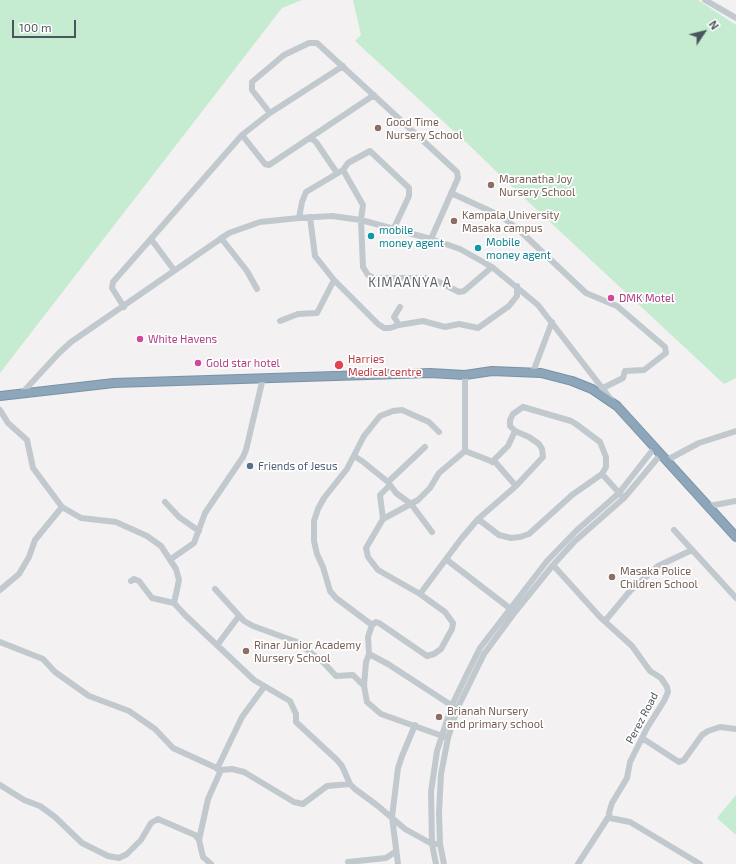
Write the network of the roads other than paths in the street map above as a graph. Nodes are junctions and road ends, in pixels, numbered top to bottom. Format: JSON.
{"nodes":[{"id":1,"x":705,"y":0,"type":"edge"},
{"id":2,"x":736,"y":18,"type":"edge"},
{"id":3,"x":343,"y":66,"type":"junction"},
{"id":4,"x":374,"y":95,"type":"junction"},
{"id":5,"x":270,"y":113,"type":"junction"},
{"id":6,"x":242,"y":136,"type":"junction"},
{"id":7,"x":314,"y":138,"type":"junction"},
{"id":8,"x":340,"y":172,"type":"junction"},
{"id":9,"x":451,"y":193,"type":"junction"},
{"id":10,"x":310,"y":217,"type":"junction"},
{"id":11,"x":299,"y":218,"type":"junction"},
{"id":12,"x":361,"y":220,"type":"junction"},
{"id":13,"x":394,"y":228,"type":"junction"},
{"id":14,"x":221,"y":238,"type":"junction"},
{"id":15,"x":151,"y":239,"type":"junction"},
{"id":16,"x":431,"y":239,"type":"junction"},
{"id":17,"x":492,"y":267,"type":"junction"},
{"id":18,"x":174,"y":270,"type":"junction"},
{"id":19,"x":334,"y":280,"type":"junction"},
{"id":20,"x":517,"y":286,"type":"junction"},
{"id":21,"x":257,"y":290,"type":"dead end"},
{"id":22,"x":527,"y":294,"type":"junction"},
{"id":23,"x":517,"y":296,"type":"junction"},
{"id":24,"x":124,"y":307,"type":"junction"},
{"id":25,"x":400,"y":307,"type":"dead end"},
{"id":26,"x":280,"y":321,"type":"dead end"},
{"id":27,"x":552,"y":322,"type":"junction"},
{"id":28,"x":399,"y":325,"type":"junction"},
{"id":29,"x":533,"y":372,"type":"junction"},
{"id":30,"x":464,"y":375,"type":"junction"},
{"id":31,"x":263,"y":378,"type":"junction"},
{"id":32,"x":603,"y":388,"type":"junction"},
{"id":33,"x":23,"y":392,"type":"junction"},
{"id":34,"x":0,"y":396,"type":"edge"},
{"id":35,"x":616,"y":406,"type":"junction"},
{"id":36,"x":0,"y":410,"type":"edge"},
{"id":37,"x":515,"y":431,"type":"junction"},
{"id":38,"x":736,"y":431,"type":"edge"},
{"id":39,"x":439,"y":432,"type":"dead end"},
{"id":40,"x":425,"y":447,"type":"dead end"},
{"id":41,"x":655,"y":447,"type":"junction"},
{"id":42,"x":465,"y":451,"type":"junction"},
{"id":43,"x":354,"y":456,"type":"junction"},
{"id":44,"x":664,"y":457,"type":"junction"},
{"id":45,"x":492,"y":462,"type":"junction"},
{"id":46,"x":602,"y":474,"type":"junction"},
{"id":47,"x":389,"y":484,"type":"junction"},
{"id":48,"x":516,"y":486,"type":"junction"},
{"id":49,"x":621,"y":495,"type":"junction"},
{"id":50,"x":736,"y":501,"type":"edge"},
{"id":51,"x":165,"y":502,"type":"dead end"},
{"id":52,"x":411,"y":504,"type":"junction"},
{"id":53,"x":709,"y":506,"type":"junction"},
{"id":54,"x":62,"y":507,"type":"junction"},
{"id":55,"x":383,"y":519,"type":"junction"},
{"id":56,"x":478,"y":519,"type":"junction"},
{"id":57,"x":674,"y":530,"type":"dead end"},
{"id":58,"x":199,"y":532,"type":"junction"},
{"id":59,"x":432,"y":532,"type":"dead end"},
{"id":60,"x":736,"y":537,"type":"edge"},
{"id":61,"x":692,"y":550,"type":"junction"},
{"id":62,"x":171,"y":559,"type":"junction"},
{"id":63,"x":447,"y":560,"type":"junction"},
{"id":64,"x":552,"y":566,"type":"junction"},
{"id":65,"x":131,"y":581,"type":"dead end"},
{"id":66,"x":215,"y":589,"type":"dead end"},
{"id":67,"x":0,"y":590,"type":"edge"},
{"id":68,"x":420,"y":594,"type":"junction"},
{"id":69,"x":736,"y":598,"type":"edge"},
{"id":70,"x":174,"y":603,"type":"junction"},
{"id":71,"x":512,"y":610,"type":"junction"},
{"id":72,"x":239,"y":616,"type":"junction"},
{"id":73,"x":604,"y":621,"type":"junction"},
{"id":74,"x":372,"y":625,"type":"junction"},
{"id":75,"x":0,"y":642,"type":"edge"},
{"id":76,"x":218,"y":644,"type":"junction"},
{"id":77,"x":369,"y":654,"type":"junction"},
{"id":78,"x":364,"y":686,"type":"junction"},
{"id":79,"x":264,"y":687,"type":"junction"},
{"id":80,"x":455,"y":707,"type":"junction"},
{"id":81,"x":415,"y":725,"type":"junction"},
{"id":82,"x":736,"y":729,"type":"edge"},
{"id":83,"x":441,"y":735,"type":"junction"},
{"id":84,"x":448,"y":738,"type":"junction"},
{"id":85,"x":642,"y":738,"type":"junction"},
{"id":86,"x":219,"y":770,"type":"junction"},
{"id":87,"x":350,"y":784,"type":"junction"},
{"id":88,"x":0,"y":785,"type":"edge"},
{"id":89,"x":609,"y":816,"type":"junction"},
{"id":90,"x":392,"y":817,"type":"junction"},
{"id":91,"x":199,"y":840,"type":"junction"},
{"id":92,"x":432,"y":844,"type":"junction"},
{"id":93,"x":440,"y":844,"type":"junction"},
{"id":94,"x":395,"y":852,"type":"junction"},
{"id":95,"x":118,"y":861,"type":"edge"},
{"id":96,"x":348,"y":862,"type":"dead end"},
{"id":97,"x":211,"y":864,"type":"edge"},
{"id":98,"x":398,"y":864,"type":"edge"},
{"id":99,"x":436,"y":864,"type":"edge"},
{"id":100,"x":444,"y":864,"type":"edge"},
{"id":101,"x":578,"y":864,"type":"edge"},
{"id":102,"x":700,"y":864,"type":"edge"}],
"edges":[{"from":1,"to":2,"type":"street"},
{"from":3,"to":4,"type":"street"},
{"from":3,"to":5,"type":"street"},
{"from":3,"to":5,"type":"street"},
{"from":4,"to":7,"type":"street"},
{"from":4,"to":9,"type":"street"},
{"from":5,"to":6,"type":"street"},
{"from":6,"to":7,"type":"street"},
{"from":6,"to":15,"type":"street"},
{"from":7,"to":8,"type":"street"},
{"from":8,"to":11,"type":"street"},
{"from":8,"to":12,"type":"street"},
{"from":8,"to":13,"type":"street"},
{"from":9,"to":16,"type":"street"},
{"from":9,"to":32,"type":"street"},
{"from":10,"to":11,"type":"street"},
{"from":10,"to":12,"type":"street"},
{"from":10,"to":19,"type":"street"},
{"from":11,"to":14,"type":"street"},
{"from":12,"to":13,"type":"street"},
{"from":12,"to":17,"type":"street"},
{"from":13,"to":16,"type":"street"},
{"from":14,"to":18,"type":"street"},
{"from":14,"to":21,"type":"street"},
{"from":15,"to":18,"type":"street"},
{"from":15,"to":24,"type":"street"},
{"from":16,"to":17,"type":"street"},
{"from":17,"to":20,"type":"street"},
{"from":18,"to":24,"type":"street"},
{"from":19,"to":26,"type":"street"},
{"from":19,"to":28,"type":"street"},
{"from":20,"to":22,"type":"street"},
{"from":20,"to":23,"type":"street"},
{"from":22,"to":23,"type":"street"},
{"from":22,"to":27,"type":"street"},
{"from":23,"to":28,"type":"street"},
{"from":24,"to":33,"type":"street"},
{"from":25,"to":28,"type":"street"},
{"from":27,"to":29,"type":"street"},
{"from":27,"to":32,"type":"street"},
{"from":29,"to":30,"type":"highway"},
{"from":29,"to":35,"type":"highway"},
{"from":30,"to":31,"type":"highway"},
{"from":30,"to":42,"type":"street"},
{"from":31,"to":33,"type":"highway"},
{"from":31,"to":58,"type":"street"},
{"from":32,"to":35,"type":"street"},
{"from":33,"to":34,"type":"highway"},
{"from":35,"to":41,"type":"highway"},
{"from":36,"to":54,"type":"street"},
{"from":37,"to":45,"type":"street"},
{"from":37,"to":46,"type":"street"},
{"from":37,"to":48,"type":"street"},
{"from":38,"to":44,"type":"street"},
{"from":39,"to":43,"type":"street"},
{"from":40,"to":47,"type":"street"},
{"from":41,"to":44,"type":"highway"},
{"from":41,"to":49,"type":"street"},
{"from":42,"to":45,"type":"street"},
{"from":42,"to":52,"type":"street"},
{"from":43,"to":47,"type":"street"},
{"from":43,"to":74,"type":"street"},
{"from":44,"to":49,"type":"street"},
{"from":44,"to":53,"type":"highway"},
{"from":45,"to":48,"type":"street"},
{"from":46,"to":49,"type":"street"},
{"from":46,"to":56,"type":"street"},
{"from":47,"to":52,"type":"street"},
{"from":47,"to":55,"type":"street"},
{"from":48,"to":56,"type":"street"},
{"from":49,"to":64,"type":"street"},
{"from":49,"to":71,"type":"street"},
{"from":50,"to":53,"type":"street"},
{"from":51,"to":58,"type":"street"},
{"from":52,"to":55,"type":"street"},
{"from":52,"to":59,"type":"street"},
{"from":53,"to":60,"type":"highway"},
{"from":54,"to":62,"type":"street"},
{"from":54,"to":67,"type":"street"},
{"from":55,"to":68,"type":"street"},
{"from":56,"to":63,"type":"street"},
{"from":57,"to":61,"type":"street"},
{"from":58,"to":62,"type":"street"},
{"from":61,"to":69,"type":"street"},
{"from":61,"to":73,"type":"street"},
{"from":62,"to":70,"type":"street"},
{"from":63,"to":68,"type":"street"},
{"from":63,"to":71,"type":"street"},
{"from":64,"to":71,"type":"street"},
{"from":64,"to":73,"type":"street","name":"Perez Road"},
{"from":65,"to":70,"type":"street"},
{"from":66,"to":72,"type":"street"},
{"from":68,"to":74,"type":"street"},
{"from":70,"to":76,"type":"street"},
{"from":71,"to":80,"type":"street"},
{"from":72,"to":76,"type":"street"},
{"from":72,"to":78,"type":"street"},
{"from":73,"to":85,"type":"street","name":"Perez Road"},
{"from":74,"to":77,"type":"street"},
{"from":75,"to":86,"type":"street"},
{"from":76,"to":79,"type":"street"},
{"from":77,"to":78,"type":"street"},
{"from":77,"to":80,"type":"street"},
{"from":78,"to":81,"type":"street"},
{"from":79,"to":86,"type":"street"},
{"from":79,"to":87,"type":"street"},
{"from":80,"to":83,"type":"street"},
{"from":80,"to":84,"type":"street"},
{"from":81,"to":83,"type":"street"},
{"from":81,"to":90,"type":"street"},
{"from":82,"to":85,"type":"street"},
{"from":83,"to":84,"type":"street"},
{"from":83,"to":92,"type":"street"},
{"from":84,"to":93,"type":"street"},
{"from":85,"to":89,"type":"street","name":"Perez Road"},
{"from":86,"to":87,"type":"street"},
{"from":86,"to":91,"type":"street"},
{"from":87,"to":90,"type":"street"},
{"from":88,"to":95,"type":"street"},
{"from":89,"to":101,"type":"street","name":"Perez Road"},
{"from":89,"to":102,"type":"street"},
{"from":90,"to":92,"type":"street"},
{"from":90,"to":94,"type":"street"},
{"from":91,"to":95,"type":"street"},
{"from":91,"to":97,"type":"street"},
{"from":92,"to":93,"type":"street"},
{"from":92,"to":99,"type":"street"},
{"from":93,"to":100,"type":"street"},
{"from":94,"to":96,"type":"street"},
{"from":94,"to":98,"type":"street"}]}
